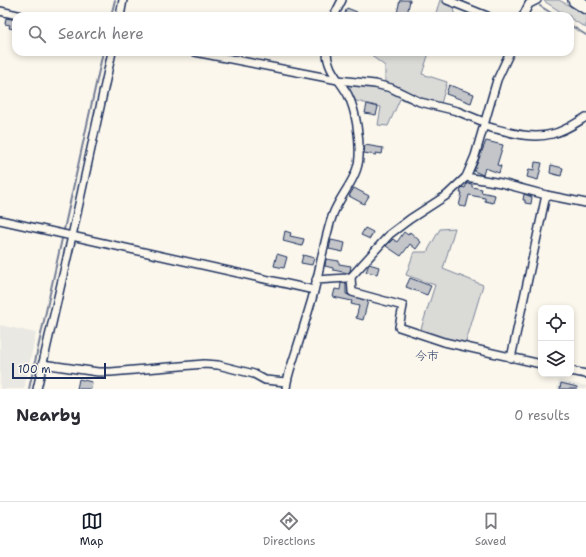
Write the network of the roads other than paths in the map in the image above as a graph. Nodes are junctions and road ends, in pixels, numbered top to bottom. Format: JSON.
{"nodes":[{"id":1,"x":123,"y":0,"type":"edge"},
{"id":2,"x":342,"y":0,"type":"edge"},
{"id":3,"x":447,"y":0,"type":"edge"},
{"id":4,"x":537,"y":0,"type":"edge"},
{"id":5,"x":575,"y":0,"type":"edge"},
{"id":6,"x":529,"y":2,"type":"edge"},
{"id":7,"x":586,"y":7,"type":"edge"},
{"id":8,"x":0,"y":11,"type":"edge"},
{"id":9,"x":121,"y":12,"type":"edge"},
{"id":10,"x":335,"y":12,"type":"edge"},
{"id":11,"x":477,"y":12,"type":"edge"},
{"id":12,"x":525,"y":12,"type":"edge"},
{"id":13,"x":12,"y":14,"type":"edge"},
{"id":14,"x":111,"y":56,"type":"edge"},
{"id":15,"x":216,"y":56,"type":"edge"},
{"id":16,"x":328,"y":56,"type":"edge"},
{"id":17,"x":508,"y":56,"type":"edge"},
{"id":18,"x":338,"y":80,"type":"junction"},
{"id":19,"x":586,"y":117,"type":"edge"},
{"id":20,"x":484,"y":124,"type":"junction"},
{"id":21,"x":466,"y":177,"type":"junction"},
{"id":22,"x":546,"y":195,"type":"junction"},
{"id":23,"x":586,"y":203,"type":"edge"},
{"id":24,"x":0,"y":220,"type":"edge"},
{"id":25,"x":72,"y":236,"type":"junction"},
{"id":26,"x":351,"y":277,"type":"junction"},
{"id":27,"x":316,"y":280,"type":"junction"},
{"id":28,"x":314,"y":290,"type":"junction"},
{"id":29,"x":510,"y":358,"type":"junction"},
{"id":30,"x":538,"y":363,"type":"edge"},
{"id":31,"x":42,"y":364,"type":"junction"},
{"id":32,"x":574,"y":372,"type":"edge"},
{"id":33,"x":586,"y":374,"type":"edge"},
{"id":34,"x":287,"y":387,"type":"edge"},
{"id":35,"x":37,"y":389,"type":"edge"}],
"edges":[{"from":1,"to":9,"type":"street"},
{"from":2,"to":10,"type":"street"},
{"from":3,"to":11,"type":"street"},
{"from":4,"to":6,"type":"street"},
{"from":5,"to":7,"type":"highway"},
{"from":6,"to":12,"type":"street"},
{"from":8,"to":13,"type":"street"},
{"from":14,"to":25,"type":"street"},
{"from":15,"to":18,"type":"street"},
{"from":16,"to":18,"type":"street"},
{"from":17,"to":20,"type":"street"},
{"from":18,"to":20,"type":"street"},
{"from":18,"to":27,"type":"street"},
{"from":19,"to":20,"type":"street"},
{"from":20,"to":21,"type":"street"},
{"from":21,"to":22,"type":"street"},
{"from":21,"to":26,"type":"street"},
{"from":22,"to":23,"type":"street"},
{"from":22,"to":29,"type":"street"},
{"from":24,"to":25,"type":"street"},
{"from":25,"to":28,"type":"street"},
{"from":25,"to":31,"type":"street"},
{"from":26,"to":27,"type":"street"},
{"from":26,"to":29,"type":"street"},
{"from":27,"to":28,"type":"street"},
{"from":28,"to":34,"type":"street"},
{"from":29,"to":30,"type":"street"},
{"from":31,"to":34,"type":"street"},
{"from":31,"to":35,"type":"street"},
{"from":32,"to":33,"type":"street"}]}
